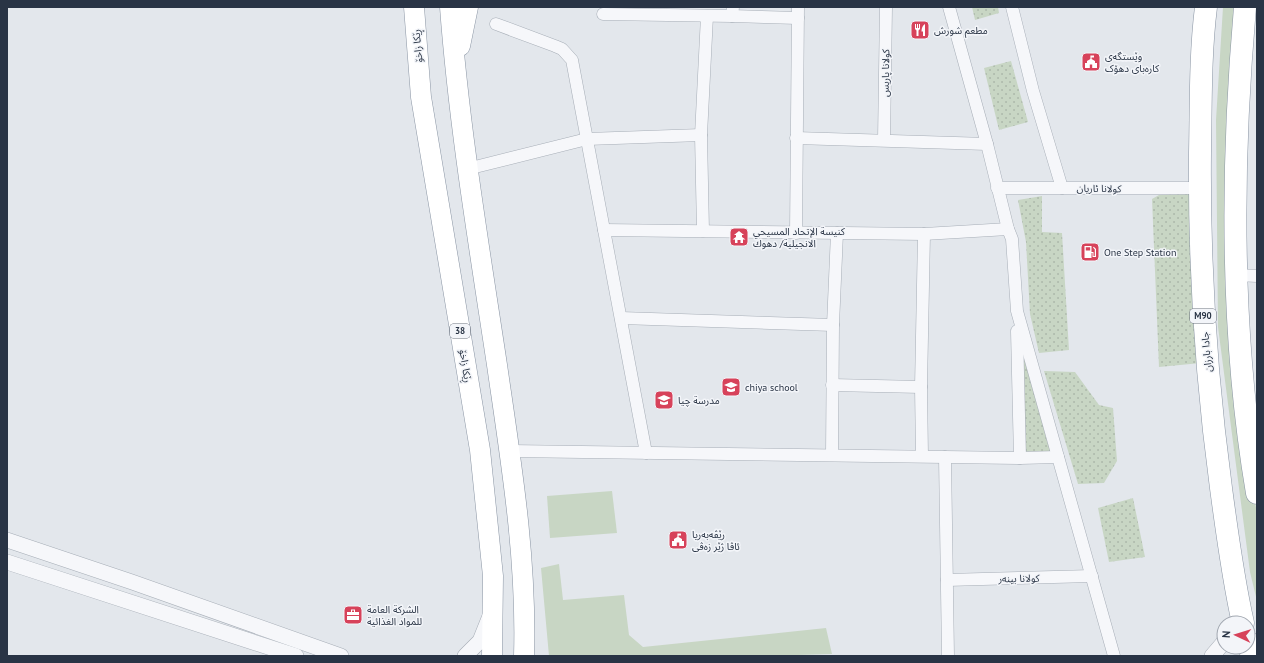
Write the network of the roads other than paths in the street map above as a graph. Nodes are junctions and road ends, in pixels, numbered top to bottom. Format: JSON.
{"nodes":[{"id":1,"x":450,"y":7,"type":"edge"},
{"id":2,"x":468,"y":7,"type":"edge"},
{"id":3,"x":886,"y":7,"type":"edge"},
{"id":4,"x":949,"y":7,"type":"edge"},
{"id":5,"x":1012,"y":7,"type":"edge"},
{"id":6,"x":1196,"y":7,"type":"edge"},
{"id":7,"x":1206,"y":7,"type":"edge"},
{"id":8,"x":1245,"y":7,"type":"edge"},
{"id":9,"x":414,"y":10,"type":"edge"},
{"id":10,"x":733,"y":12,"type":"edge"},
{"id":11,"x":798,"y":13,"type":"edge"},
{"id":12,"x":603,"y":14,"type":"dead end"},
{"id":13,"x":707,"y":16,"type":"junction"},
{"id":14,"x":496,"y":24,"type":"dead end"},
{"id":15,"x":1202,"y":37,"type":"junction"},
{"id":16,"x":456,"y":84,"type":"junction"},
{"id":17,"x":702,"y":135,"type":"junction"},
{"id":18,"x":796,"y":138,"type":"junction"},
{"id":19,"x":587,"y":139,"type":"junction"},
{"id":20,"x":884,"y":140,"type":"junction"},
{"id":21,"x":987,"y":144,"type":"junction"},
{"id":22,"x":467,"y":169,"type":"junction"},
{"id":23,"x":997,"y":188,"type":"junction"},
{"id":24,"x":1062,"y":188,"type":"junction"},
{"id":25,"x":1200,"y":188,"type":"junction"},
{"id":26,"x":1008,"y":229,"type":"junction"},
{"id":27,"x":604,"y":230,"type":"junction"},
{"id":28,"x":703,"y":231,"type":"junction"},
{"id":29,"x":796,"y":233,"type":"junction"},
{"id":30,"x":837,"y":233,"type":"junction"},
{"id":31,"x":924,"y":234,"type":"junction"},
{"id":32,"x":1247,"y":276,"type":"edge"},
{"id":33,"x":1017,"y":312,"type":"junction"},
{"id":34,"x":621,"y":318,"type":"junction"},
{"id":35,"x":832,"y":325,"type":"junction"},
{"id":36,"x":832,"y":385,"type":"junction"},
{"id":37,"x":921,"y":387,"type":"junction"},
{"id":38,"x":510,"y":452,"type":"junction"},
{"id":39,"x":646,"y":453,"type":"junction"},
{"id":40,"x":832,"y":456,"type":"junction"},
{"id":41,"x":922,"y":456,"type":"junction"},
{"id":42,"x":945,"y":457,"type":"junction"},
{"id":43,"x":1058,"y":457,"type":"junction"},
{"id":44,"x":1020,"y":458,"type":"junction"},
{"id":45,"x":1257,"y":493,"type":"edge"},
{"id":46,"x":7,"y":540,"type":"edge"},
{"id":47,"x":7,"y":562,"type":"edge"},
{"id":48,"x":1092,"y":576,"type":"junction"},
{"id":49,"x":947,"y":580,"type":"junction"},
{"id":50,"x":137,"y":584,"type":"junction"},
{"id":51,"x":127,"y":602,"type":"junction"},
{"id":52,"x":492,"y":610,"type":"junction"},
{"id":53,"x":1239,"y":615,"type":"edge"},
{"id":54,"x":525,"y":652,"type":"edge"},
{"id":55,"x":296,"y":656,"type":"edge"},
{"id":56,"x":339,"y":656,"type":"edge"},
{"id":57,"x":465,"y":656,"type":"edge"},
{"id":58,"x":492,"y":656,"type":"edge"},
{"id":59,"x":948,"y":656,"type":"edge"},
{"id":60,"x":1114,"y":656,"type":"edge"}],
"edges":[{"from":1,"to":16,"type":"highway"},
{"from":2,"to":16,"type":"highway"},
{"from":3,"to":20,"type":"street","name":"كولانا پاریس"},
{"from":4,"to":21,"type":"street"},
{"from":5,"to":24,"type":"street"},
{"from":6,"to":15,"type":"highway"},
{"from":7,"to":15,"type":"highway","name":"جادا بارزان","number":"M90"},
{"from":8,"to":32,"type":"highway"},
{"from":9,"to":52,"type":"highway","name":"ڕێکا زاخۆ","number":"38"},
{"from":10,"to":11,"type":"street"},
{"from":10,"to":13,"type":"street"},
{"from":11,"to":18,"type":"street"},
{"from":12,"to":13,"type":"street"},
{"from":13,"to":17,"type":"street"},
{"from":14,"to":19,"type":"street"},
{"from":15,"to":25,"type":"highway","name":"جادا بارزان","number":"M90"},
{"from":16,"to":22,"type":"highway"},
{"from":17,"to":19,"type":"street"},
{"from":17,"to":28,"type":"street"},
{"from":18,"to":20,"type":"street"},
{"from":18,"to":29,"type":"street"},
{"from":19,"to":22,"type":"street"},
{"from":19,"to":27,"type":"street"},
{"from":20,"to":21,"type":"street"},
{"from":21,"to":23,"type":"street"},
{"from":22,"to":38,"type":"highway"},
{"from":23,"to":24,"type":"street","name":"كولانا ئاريان"},
{"from":23,"to":26,"type":"street"},
{"from":24,"to":25,"type":"street","name":"كولانا ئاريان"},
{"from":25,"to":53,"type":"highway","name":"جادا بارزان","number":"M90"},
{"from":26,"to":31,"type":"street"},
{"from":26,"to":33,"type":"street"},
{"from":27,"to":28,"type":"street"},
{"from":27,"to":34,"type":"street"},
{"from":28,"to":29,"type":"street"},
{"from":29,"to":30,"type":"street"},
{"from":30,"to":31,"type":"street"},
{"from":30,"to":35,"type":"street"},
{"from":31,"to":37,"type":"street"},
{"from":32,"to":45,"type":"highway"},
{"from":33,"to":43,"type":"street"},
{"from":33,"to":44,"type":"street"},
{"from":34,"to":35,"type":"street"},
{"from":34,"to":39,"type":"street"},
{"from":35,"to":36,"type":"street"},
{"from":36,"to":37,"type":"street"},
{"from":36,"to":40,"type":"street"},
{"from":37,"to":41,"type":"street"},
{"from":38,"to":39,"type":"street"},
{"from":38,"to":54,"type":"highway"},
{"from":39,"to":40,"type":"street"},
{"from":40,"to":41,"type":"street"},
{"from":41,"to":42,"type":"street"},
{"from":42,"to":44,"type":"street"},
{"from":42,"to":49,"type":"street"},
{"from":43,"to":44,"type":"street"},
{"from":43,"to":48,"type":"street"},
{"from":46,"to":50,"type":"street"},
{"from":47,"to":51,"type":"street"},
{"from":48,"to":49,"type":"street","name":"كولانا بینه‌ر"},
{"from":48,"to":60,"type":"street"},
{"from":49,"to":59,"type":"street"},
{"from":50,"to":51,"type":"street"},
{"from":50,"to":56,"type":"street"},
{"from":51,"to":55,"type":"street"},
{"from":52,"to":57,"type":"street"},
{"from":52,"to":58,"type":"highway","name":"ڕێکا زاخۆ","number":"38"}]}
